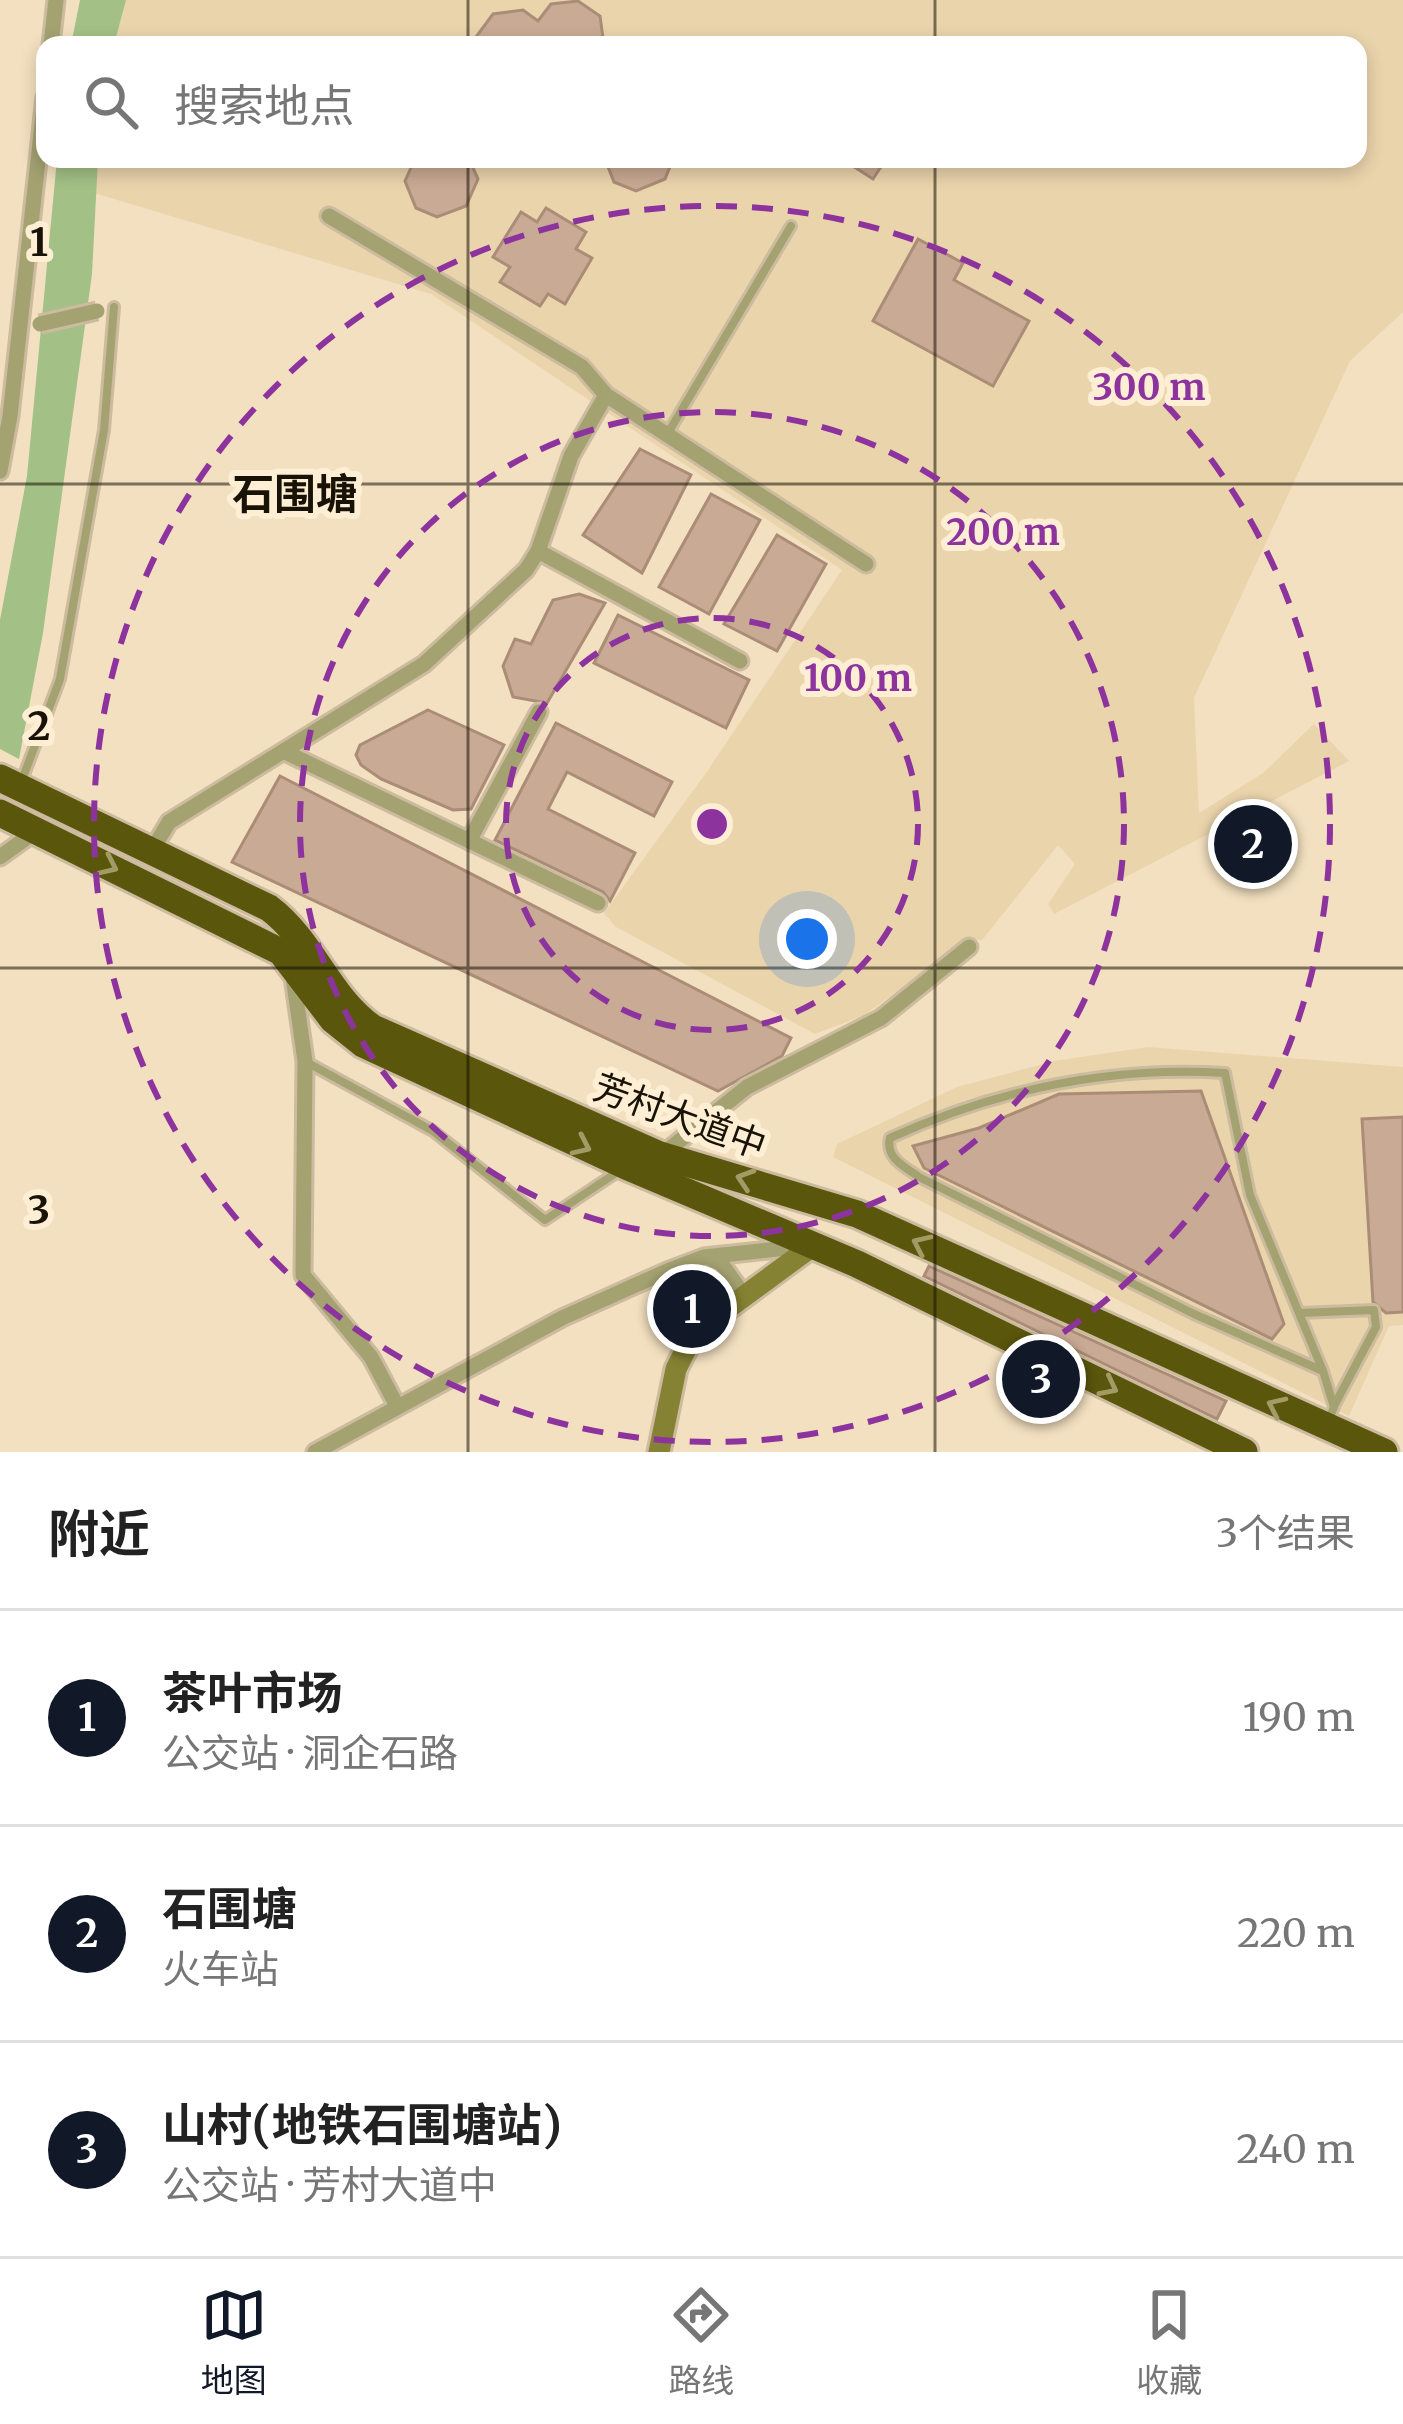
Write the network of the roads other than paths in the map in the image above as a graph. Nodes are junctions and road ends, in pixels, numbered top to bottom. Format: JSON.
{"nodes":[{"id":1,"x":56,"y":0,"type":"edge"},
{"id":2,"x":52,"y":36,"type":"edge"},
{"id":3,"x":37,"y":168,"type":"edge"},
{"id":4,"x":328,"y":216,"type":"dead end"},
{"id":5,"x":791,"y":226,"type":"dead end"},
{"id":6,"x":106,"y":309,"type":"joint"},
{"id":7,"x":20,"y":328,"type":"junction"},
{"id":8,"x":1,"y":331,"type":"edge"},
{"id":9,"x":606,"y":395,"type":"junction"},
{"id":10,"x":667,"y":435,"type":"junction"},
{"id":11,"x":0,"y":471,"type":"edge"},
{"id":12,"x":538,"y":551,"type":"junction"},
{"id":13,"x":866,"y":565,"type":"dead end"},
{"id":14,"x":740,"y":661,"type":"dead end"},
{"id":15,"x":539,"y":712,"type":"dead end"},
{"id":16,"x":285,"y":752,"type":"junction"},
{"id":17,"x":9,"y":783,"type":"edge"},
{"id":18,"x":2,"y":814,"type":"edge"},
{"id":19,"x":36,"y":831,"type":"junction"},
{"id":20,"x":469,"y":841,"type":"junction"},
{"id":21,"x":151,"y":852,"type":"junction"},
{"id":22,"x":0,"y":857,"type":"edge"},
{"id":23,"x":598,"y":903,"type":"dead end"},
{"id":24,"x":969,"y":947,"type":"dead end"},
{"id":25,"x":293,"y":977,"type":"dead end"},
{"id":26,"x":305,"y":1061,"type":"junction"},
{"id":27,"x":660,"y":1155,"type":"junction"},
{"id":28,"x":626,"y":1166,"type":"junction"},
{"id":29,"x":814,"y":1245,"type":"junction"},
{"id":30,"x":704,"y":1257,"type":"junction"},
{"id":31,"x":743,"y":1294,"type":"junction"},
{"id":32,"x":1300,"y":1313,"type":"junction"},
{"id":33,"x":1323,"y":1371,"type":"junction"},
{"id":34,"x":397,"y":1406,"type":"junction"},
{"id":35,"x":1330,"y":1418,"type":"junction"},
{"id":36,"x":343,"y":1445,"type":"edge"},
{"id":37,"x":315,"y":1452,"type":"edge"},
{"id":38,"x":659,"y":1452,"type":"edge"},
{"id":39,"x":1244,"y":1452,"type":"edge"},
{"id":40,"x":1384,"y":1452,"type":"edge"}],
"edges":[{"from":1,"to":2,"type":"street"},
{"from":3,"to":7,"type":"street"},
{"from":4,"to":9,"type":"street"},
{"from":5,"to":10,"type":"lane"},
{"from":6,"to":7,"type":"street","bridge":true},
{"from":6,"to":17,"type":"lane"},
{"from":7,"to":8,"type":"street"},
{"from":7,"to":11,"type":"street"},
{"from":9,"to":10,"type":"street"},
{"from":9,"to":12,"type":"street"},
{"from":10,"to":13,"type":"street"},
{"from":12,"to":14,"type":"street"},
{"from":12,"to":16,"type":"street"},
{"from":15,"to":20,"type":"street"},
{"from":16,"to":20,"type":"street"},
{"from":16,"to":21,"type":"street"},
{"from":17,"to":21,"type":"highway","name":"芳村大道中"},
{"from":18,"to":19,"type":"highway","name":"芳村大道中"},
{"from":19,"to":22,"type":"street"},
{"from":19,"to":28,"type":"highway","name":"芳村大道中","one_way":true},
{"from":20,"to":23,"type":"street"},
{"from":21,"to":27,"type":"highway","name":"芳村大道中"},
{"from":24,"to":27,"type":"street"},
{"from":25,"to":26,"type":"street"},
{"from":26,"to":28,"type":"lane"},
{"from":26,"to":34,"type":"street"},
{"from":35,"to":27,"type":"highway","name":"芳村大道中","one_way":true},
{"from":28,"to":29,"type":"highway","name":"芳村大道中"},
{"from":29,"to":30,"type":"street"},
{"from":29,"to":31,"type":"street"},
{"from":29,"to":39,"type":"highway","name":"芳村大道中","one_way":true},
{"from":30,"to":31,"type":"street"},
{"from":30,"to":34,"type":"street"},
{"from":31,"to":38,"type":"street"},
{"from":32,"to":33,"type":"lane"},
{"from":32,"to":33,"type":"lane"},
{"from":32,"to":35,"type":"lane"},
{"from":33,"to":35,"type":"lane"},
{"from":34,"to":36,"type":"street"},
{"from":35,"to":40,"type":"highway","name":"芳村大道中"},
{"from":36,"to":37,"type":"street"}]}
